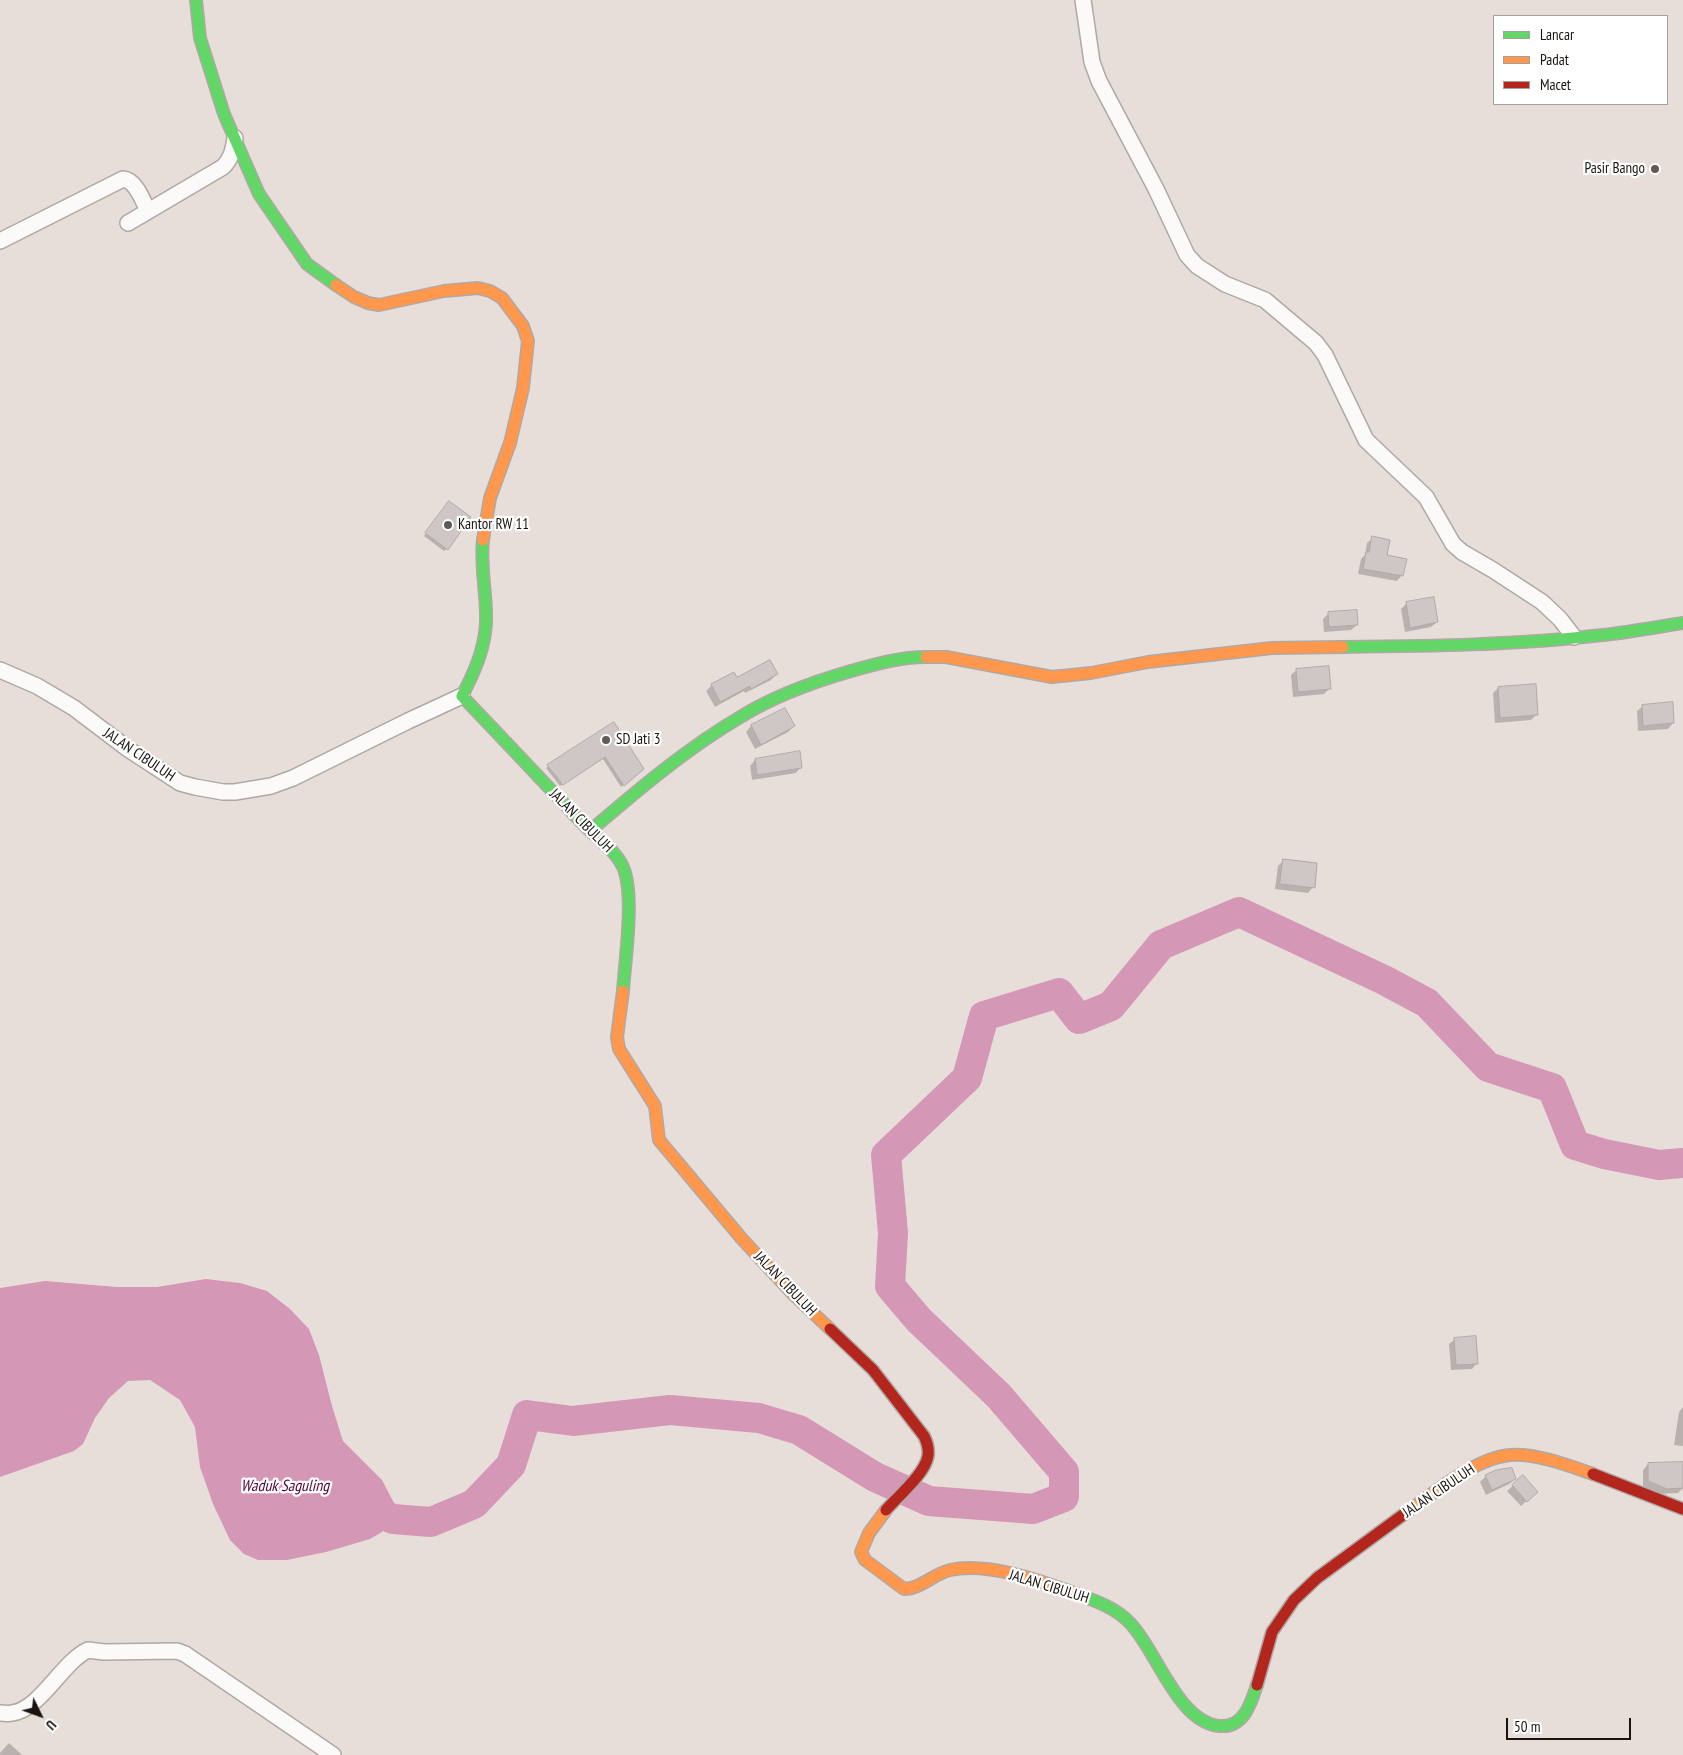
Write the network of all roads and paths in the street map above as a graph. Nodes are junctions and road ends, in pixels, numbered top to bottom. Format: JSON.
{"nodes":[{"id":1,"x":196,"y":0,"type":"edge"},
{"id":2,"x":1083,"y":0,"type":"edge"},
{"id":3,"x":235,"y":138,"type":"junction"},
{"id":4,"x":148,"y":211,"type":"junction"},
{"id":5,"x":128,"y":223,"type":"dead end"},
{"id":6,"x":0,"y":241,"type":"edge"},
{"id":7,"x":1683,"y":624,"type":"edge"},
{"id":8,"x":1574,"y":638,"type":"junction"},
{"id":9,"x":0,"y":670,"type":"edge"},
{"id":10,"x":462,"y":696,"type":"junction"},
{"id":11,"x":590,"y":831,"type":"junction"},
{"id":12,"x":1683,"y":1509,"type":"edge"},
{"id":13,"x":0,"y":1713,"type":"edge"},
{"id":14,"x":333,"y":1755,"type":"edge"}],
"edges":[{"from":1,"to":3,"type":"street"},
{"from":2,"to":8,"type":"street"},
{"from":3,"to":4,"type":"street"},
{"from":3,"to":10,"type":"street"},
{"from":4,"to":5,"type":"street"},
{"from":4,"to":6,"type":"street"},
{"from":7,"to":8,"type":"street"},
{"from":8,"to":11,"type":"street"},
{"from":9,"to":10,"type":"street","name":"JALAN CIBULUH"},
{"from":10,"to":11,"type":"street","name":"JALAN CIBULUH"},
{"from":11,"to":12,"type":"street","name":"JALAN CIBULUH"},
{"from":13,"to":14,"type":"street"}]}
